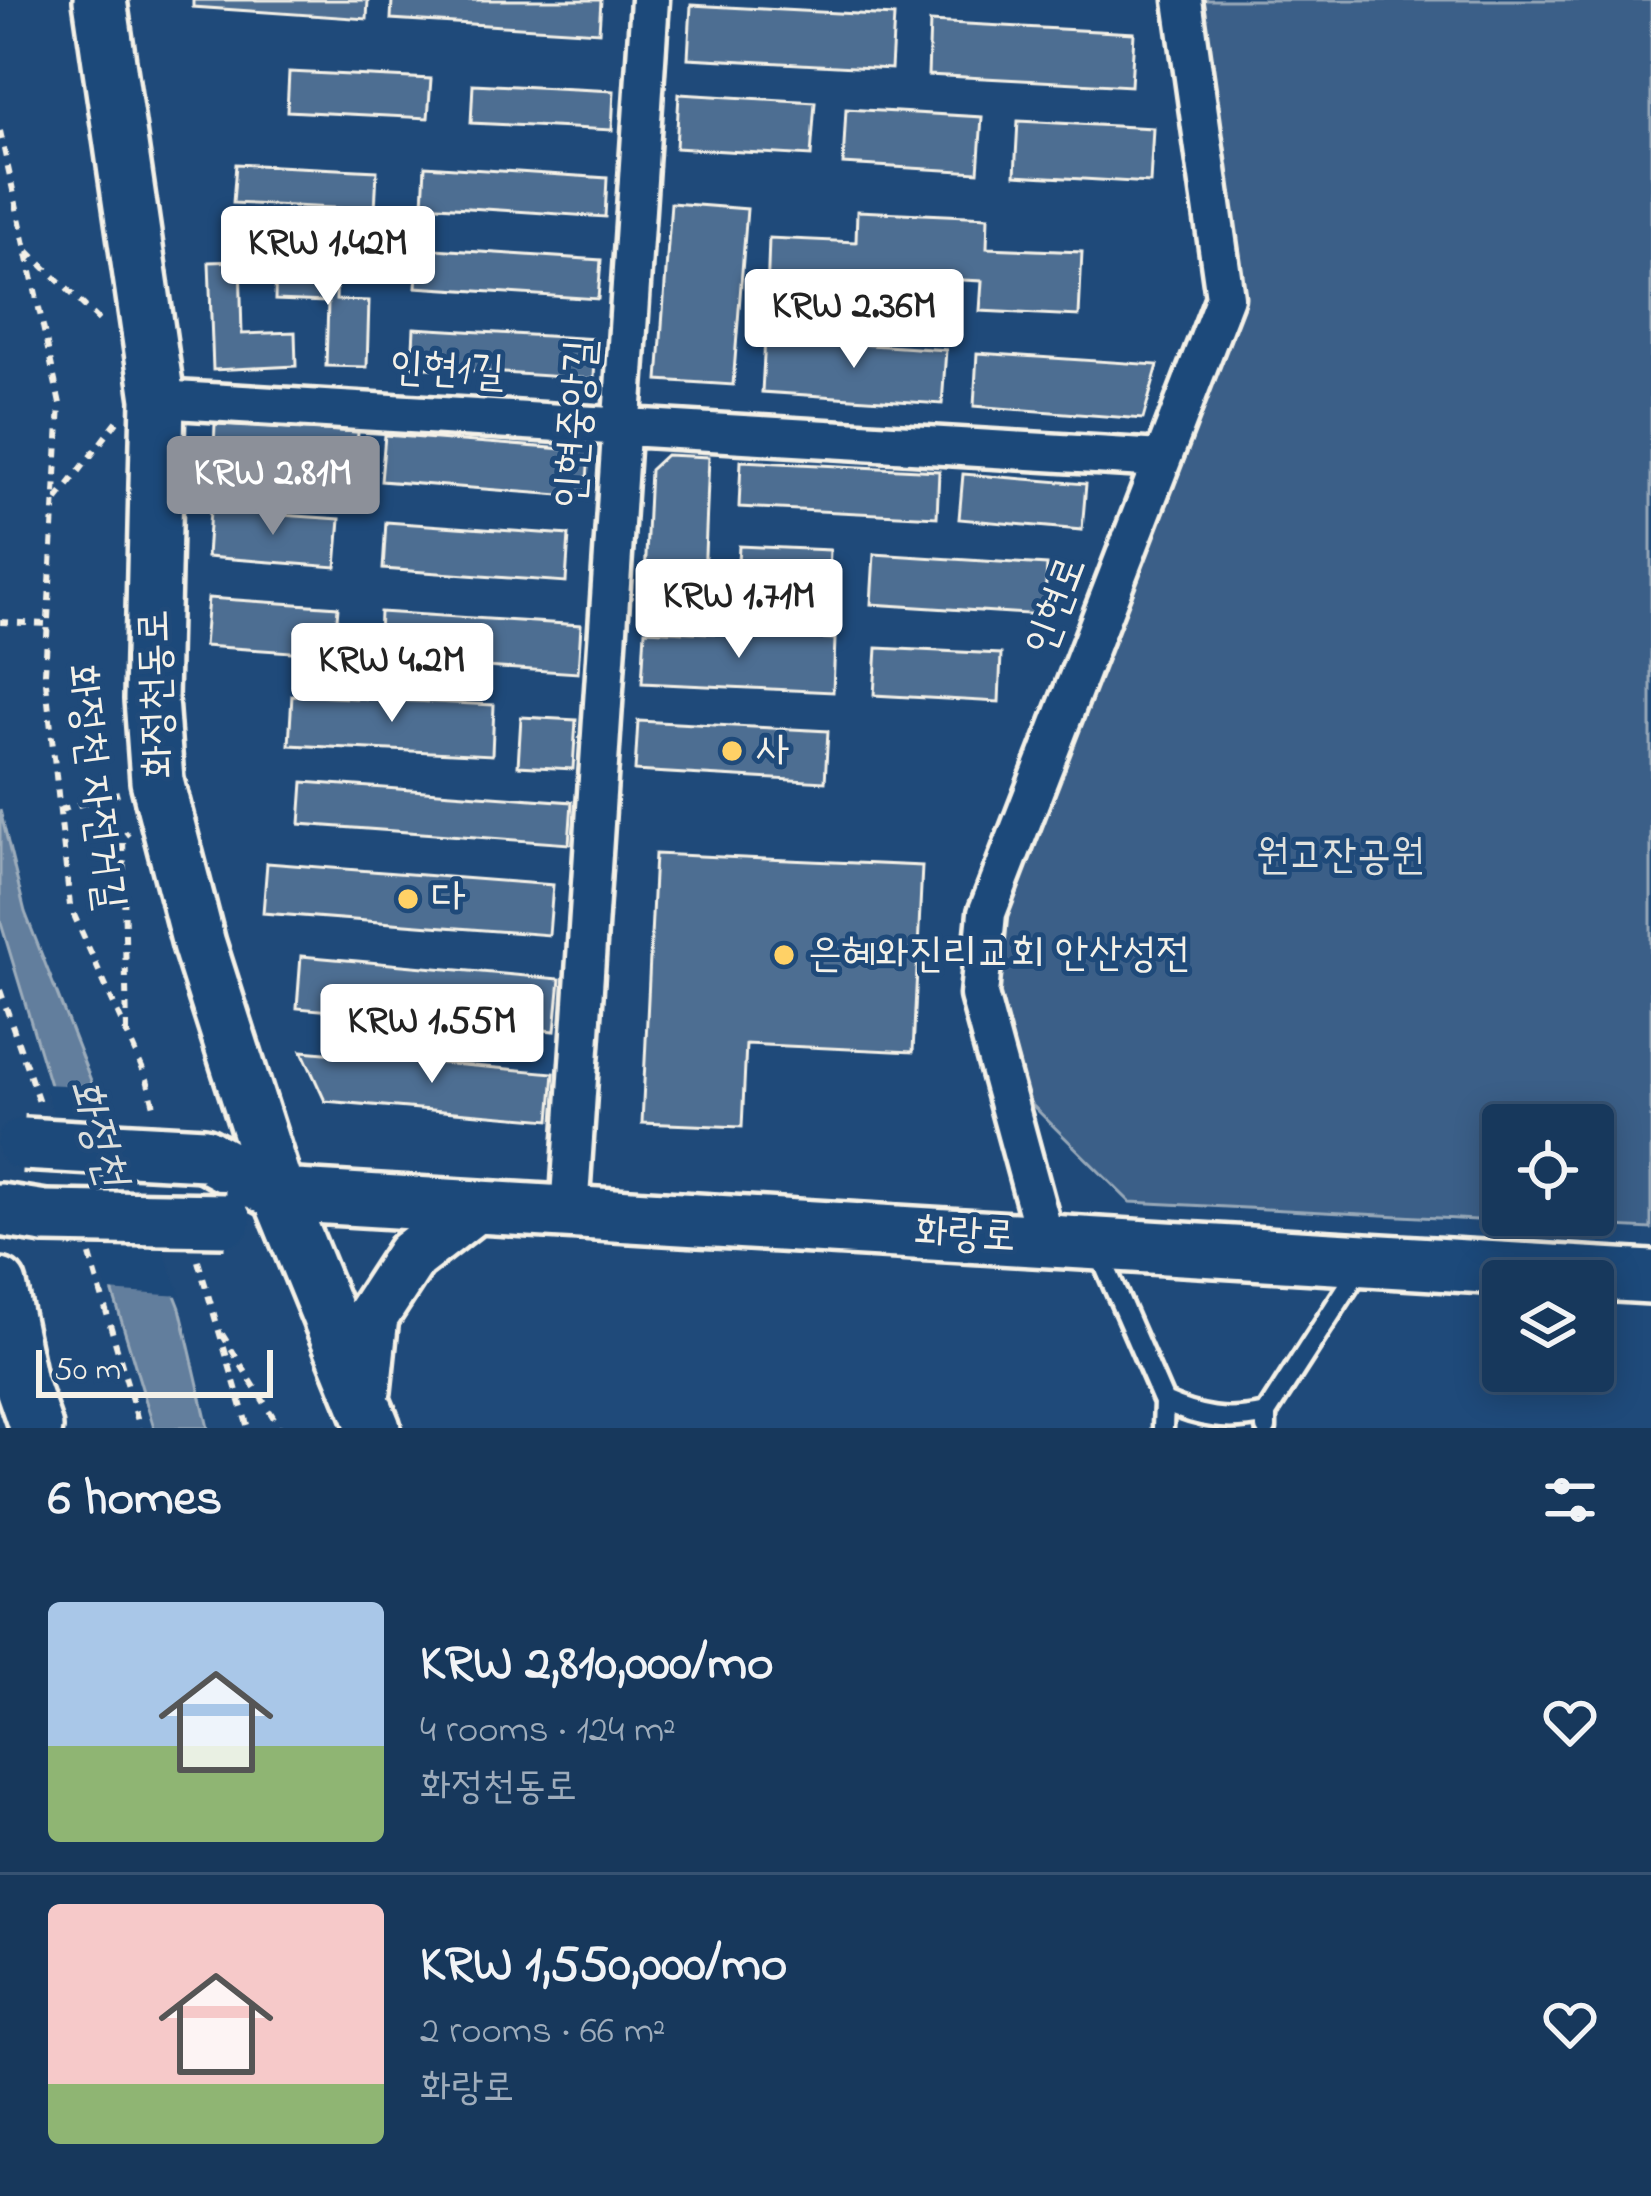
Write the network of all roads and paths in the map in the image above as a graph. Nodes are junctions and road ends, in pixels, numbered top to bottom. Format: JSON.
{"nodes":[{"id":1,"x":100,"y":0,"type":"edge"},
{"id":2,"x":650,"y":0,"type":"edge"},
{"id":3,"x":1183,"y":0,"type":"edge"},
{"id":4,"x":0,"y":131,"type":"edge"},
{"id":5,"x":28,"y":251,"type":"junction"},
{"id":6,"x":106,"y":328,"type":"dead end"},
{"id":7,"x":155,"y":386,"type":"junction"},
{"id":8,"x":622,"y":427,"type":"junction"},
{"id":9,"x":1162,"y":459,"type":"junction"},
{"id":10,"x":54,"y":503,"type":"junction"},
{"id":11,"x":0,"y":622,"type":"edge"},
{"id":12,"x":48,"y":624,"type":"junction"},
{"id":13,"x":160,"y":792,"type":"junction"},
{"id":14,"x":60,"y":811,"type":"junction"},
{"id":15,"x":127,"y":1035,"type":"junction"},
{"id":16,"x":160,"y":1125,"type":"dead end"},
{"id":17,"x":12,"y":1143,"type":"edge"},
{"id":18,"x":279,"y":1196,"type":"junction"},
{"id":19,"x":474,"y":1207,"type":"junction"},
{"id":20,"x":569,"y":1213,"type":"junction"},
{"id":21,"x":22,"y":1214,"type":"edge"},
{"id":22,"x":212,"y":1240,"type":"junction"},
{"id":23,"x":1071,"y":1242,"type":"junction"},
{"id":24,"x":1366,"y":1260,"type":"junction"},
{"id":25,"x":1651,"y":1277,"type":"edge"},
{"id":26,"x":0,"y":1285,"type":"edge"},
{"id":27,"x":216,"y":1324,"type":"junction"},
{"id":28,"x":1163,"y":1402,"type":"junction"},
{"id":29,"x":368,"y":1414,"type":"edge"},
{"id":30,"x":1266,"y":1421,"type":"edge"},
{"id":31,"x":36,"y":1428,"type":"edge"},
{"id":32,"x":248,"y":1428,"type":"edge"},
{"id":33,"x":280,"y":1428,"type":"edge"},
{"id":34,"x":1163,"y":1428,"type":"edge"}],
"edges":[{"from":1,"to":7,"type":"street","name":"화정천동로"},
{"from":2,"to":8,"type":"street","name":"인현중앙길"},
{"from":3,"to":9,"type":"street","name":"인현로"},
{"from":4,"to":5,"type":"path","name":"화정천 자전거길"},
{"from":5,"to":6,"type":"path"},
{"from":5,"to":10,"type":"path","name":"화정천 자전거길"},
{"from":7,"to":8,"type":"street","name":"인현1길"},
{"from":7,"to":10,"type":"path"},
{"from":7,"to":13,"type":"street","name":"화정천동로"},
{"from":8,"to":9,"type":"street","name":"인현1길"},
{"from":8,"to":20,"type":"street","name":"인현중앙길"},
{"from":9,"to":23,"type":"street","name":"인현로"},
{"from":10,"to":12,"type":"path","name":"화정천 자전거길"},
{"from":11,"to":12,"type":"path"},
{"from":12,"to":14,"type":"path","name":"화정천 자전거길"},
{"from":13,"to":14,"type":"path"},
{"from":13,"to":15,"type":"path"},
{"from":13,"to":18,"type":"street","name":"화정천동로"},
{"from":14,"to":15,"type":"path","name":"화정천 자전거길"},
{"from":15,"to":16,"type":"path","name":"화정천 자전거길"},
{"from":17,"to":18,"type":"street","name":"화랑로","bridge":true},
{"from":18,"to":19,"type":"street","name":"화랑로"},
{"from":18,"to":22,"type":"street","name":"화랑로"},
{"from":18,"to":29,"type":"street","name":"화정천동로"},
{"from":19,"to":20,"type":"street","name":"화랑로"},
{"from":19,"to":29,"type":"street"},
{"from":20,"to":23,"type":"street","name":"화랑로"},
{"from":21,"to":22,"type":"street","name":"화랑로","bridge":true},
{"from":22,"to":27,"type":"path"},
{"from":23,"to":24,"type":"street","name":"화랑로"},
{"from":23,"to":28,"type":"lane"},
{"from":24,"to":25,"type":"street","name":"화랑로"},
{"from":24,"to":30,"type":"lane"},
{"from":26,"to":31,"type":"street"},
{"from":27,"to":32,"type":"path"},
{"from":27,"to":33,"type":"path"},
{"from":28,"to":30,"type":"lane"},
{"from":28,"to":34,"type":"lane"}]}
